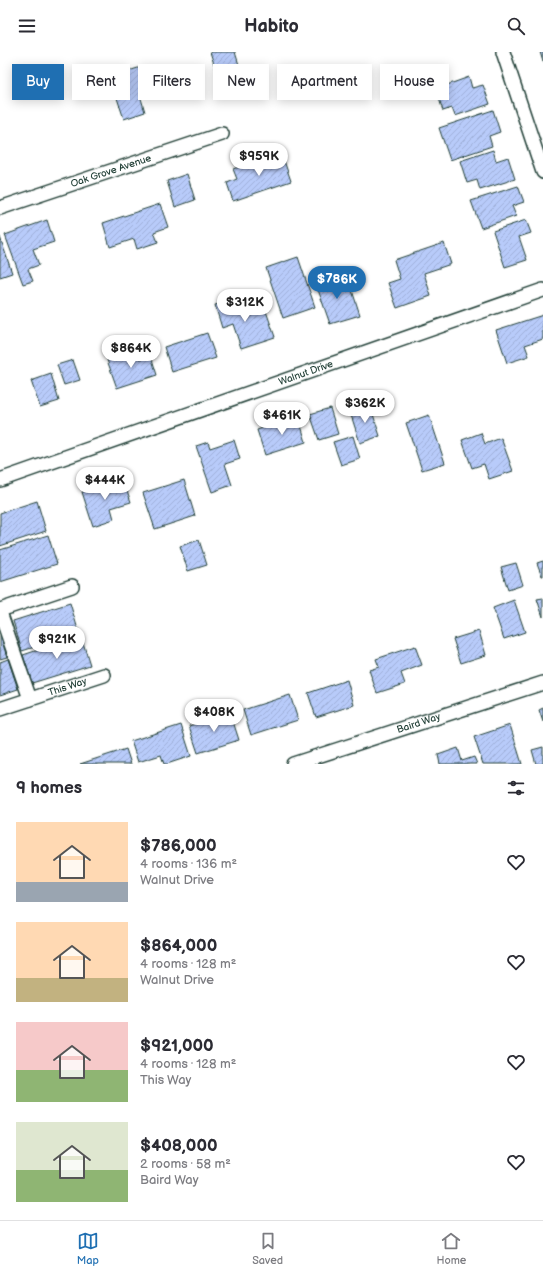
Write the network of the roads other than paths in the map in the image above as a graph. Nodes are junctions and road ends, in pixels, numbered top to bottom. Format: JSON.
{"nodes":[{"id":1,"x":503,"y":52,"type":"edge"},
{"id":2,"x":222,"y":134,"type":"dead end"},
{"id":3,"x":543,"y":172,"type":"edge"},
{"id":4,"x":0,"y":208,"type":"edge"},
{"id":5,"x":543,"y":290,"type":"edge"},
{"id":6,"x":0,"y":480,"type":"edge"},
{"id":7,"x":72,"y":586,"type":"dead end"},
{"id":8,"x":0,"y":611,"type":"edge"},
{"id":9,"x":104,"y":675,"type":"dead end"},
{"id":10,"x":543,"y":683,"type":"edge"},
{"id":11,"x":30,"y":698,"type":"junction"},
{"id":12,"x":0,"y":708,"type":"edge"},
{"id":13,"x":294,"y":764,"type":"edge"}],
"edges":[{"from":1,"to":3,"type":"street"},
{"from":2,"to":4,"type":"street","name":"Oak Grove Avenue"},
{"from":5,"to":6,"type":"street","name":"Walnut Drive"},
{"from":7,"to":8,"type":"street"},
{"from":8,"to":11,"type":"street"},
{"from":9,"to":11,"type":"street","name":"This Way"},
{"from":10,"to":13,"type":"street","name":"Baird Way"},
{"from":11,"to":12,"type":"street","name":"This Way"}]}
